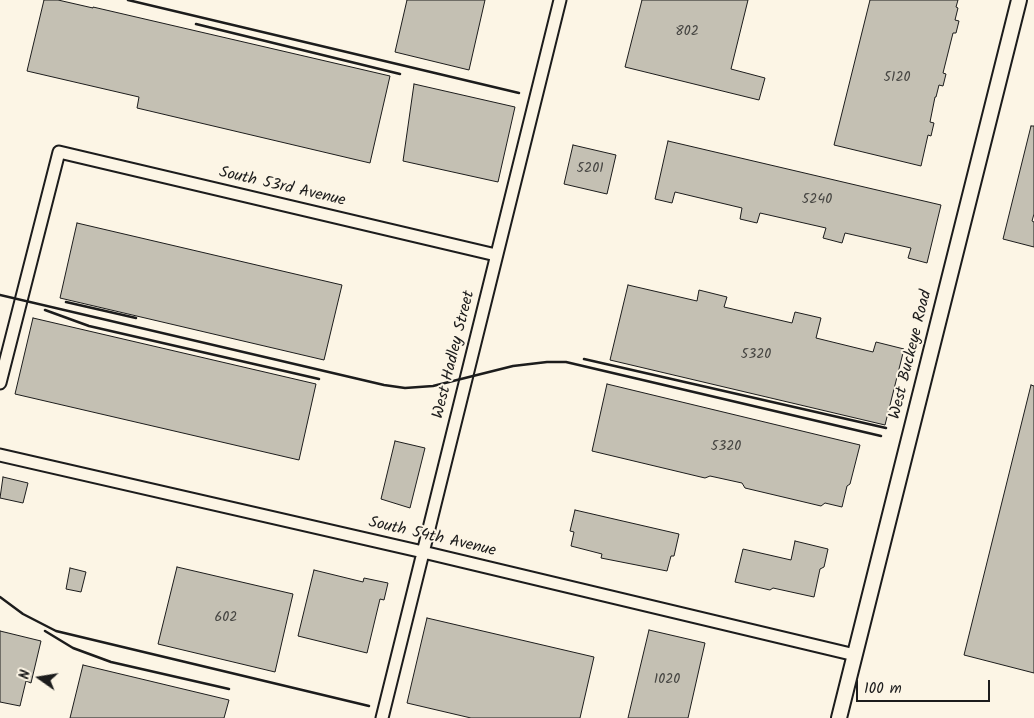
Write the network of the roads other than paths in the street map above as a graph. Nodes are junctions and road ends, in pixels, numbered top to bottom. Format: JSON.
{"nodes":[{"id":1,"x":560,"y":0,"type":"edge"},
{"id":2,"x":1019,"y":0,"type":"edge"},
{"id":3,"x":496,"y":255,"type":"junction"},
{"id":4,"x":0,"y":383,"type":"edge"},
{"id":5,"x":0,"y":454,"type":"edge"},
{"id":6,"x":423,"y":552,"type":"junction"},
{"id":7,"x":855,"y":655,"type":"junction"},
{"id":8,"x":382,"y":718,"type":"edge"},
{"id":9,"x":839,"y":718,"type":"edge"}],
"edges":[{"from":1,"to":3,"type":"street","name":"West Hadley Street"},
{"from":2,"to":7,"type":"main road","name":"West Buckeye Road"},
{"from":3,"to":4,"type":"street","name":"South 53rd Avenue"},
{"from":3,"to":6,"type":"street","name":"West Hadley Street"},
{"from":5,"to":6,"type":"street","name":"South 54th Avenue"},
{"from":6,"to":7,"type":"street","name":"South 54th Avenue"},
{"from":6,"to":8,"type":"street","name":"West Hadley Street"},
{"from":7,"to":9,"type":"main road","name":"West Buckeye Road"}]}
